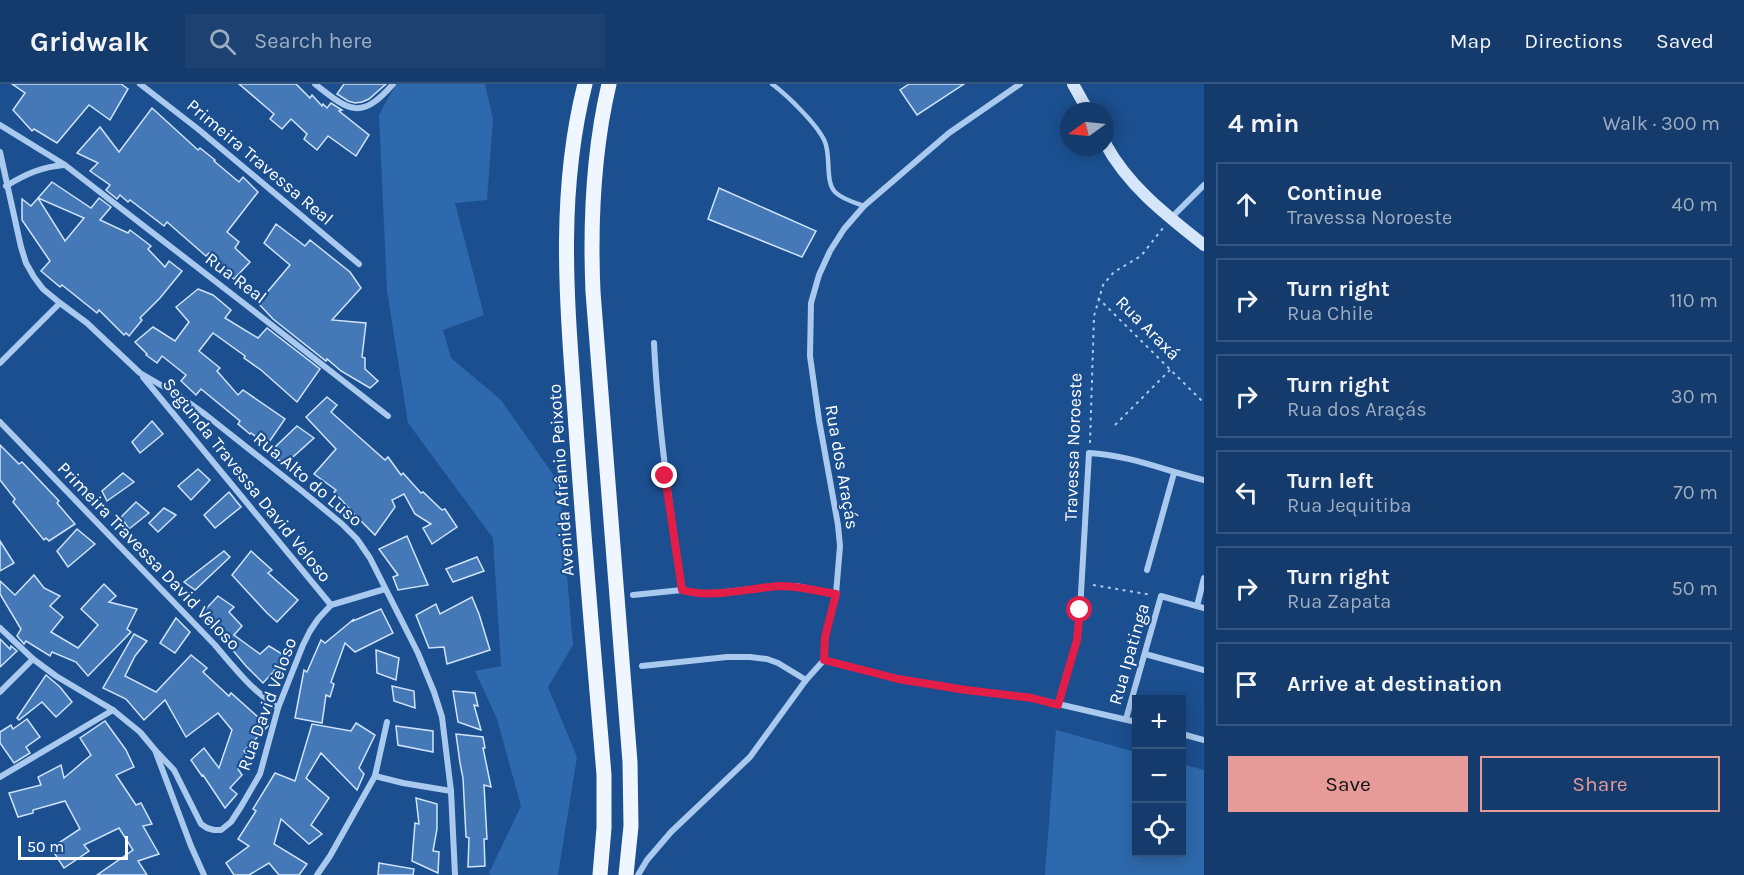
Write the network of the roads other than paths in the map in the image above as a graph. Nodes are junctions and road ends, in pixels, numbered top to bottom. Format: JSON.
{"nodes":[{"id":1,"x":140,"y":84,"type":"edge"},
{"id":2,"x":315,"y":84,"type":"edge"},
{"id":3,"x":393,"y":84,"type":"edge"},
{"id":4,"x":585,"y":84,"type":"edge"},
{"id":5,"x":609,"y":84,"type":"edge"},
{"id":6,"x":772,"y":84,"type":"edge"},
{"id":7,"x":1020,"y":84,"type":"edge"},
{"id":8,"x":1073,"y":84,"type":"edge"},
{"id":9,"x":1083,"y":102,"type":"edge"},
{"id":10,"x":0,"y":125,"type":"edge"},
{"id":11,"x":0,"y":152,"type":"edge"},
{"id":12,"x":1114,"y":156,"type":"edge"},
{"id":13,"x":65,"y":165,"type":"junction"},
{"id":14,"x":1204,"y":185,"type":"edge"},
{"id":15,"x":6,"y":186,"type":"junction"},
{"id":16,"x":864,"y":206,"type":"junction"},
{"id":17,"x":1170,"y":219,"type":"junction"},
{"id":18,"x":1204,"y":245,"type":"edge"},
{"id":19,"x":359,"y":264,"type":"dead end"},
{"id":20,"x":60,"y":303,"type":"junction"},
{"id":21,"x":654,"y":343,"type":"dead end"},
{"id":22,"x":0,"y":363,"type":"edge"},
{"id":23,"x":140,"y":373,"type":"junction"},
{"id":24,"x":388,"y":416,"type":"dead end"},
{"id":25,"x":0,"y":422,"type":"edge"},
{"id":26,"x":1174,"y":473,"type":"junction"},
{"id":27,"x":1204,"y":480,"type":"edge"},
{"id":28,"x":1147,"y":570,"type":"dead end"},
{"id":29,"x":1204,"y":578,"type":"edge"},
{"id":30,"x":385,"y":589,"type":"junction"},
{"id":31,"x":682,"y":590,"type":"junction"},
{"id":32,"x":836,"y":594,"type":"junction"},
{"id":33,"x":633,"y":595,"type":"dead end"},
{"id":34,"x":331,"y":605,"type":"junction"},
{"id":35,"x":1201,"y":607,"type":"edge"},
{"id":36,"x":0,"y":628,"type":"edge"},
{"id":37,"x":1145,"y":654,"type":"junction"},
{"id":38,"x":33,"y":659,"type":"junction"},
{"id":39,"x":824,"y":660,"type":"junction"},
{"id":40,"x":642,"y":666,"type":"dead end"},
{"id":41,"x":1204,"y":670,"type":"edge"},
{"id":42,"x":806,"y":680,"type":"junction"},
{"id":43,"x":0,"y":692,"type":"edge"},
{"id":44,"x":1058,"y":705,"type":"junction"},
{"id":45,"x":278,"y":708,"type":"junction"},
{"id":46,"x":112,"y":710,"type":"junction"},
{"id":47,"x":1126,"y":720,"type":"junction"},
{"id":48,"x":1132,"y":721,"type":"edge"},
{"id":49,"x":387,"y":722,"type":"dead end"},
{"id":50,"x":1186,"y":735,"type":"edge"},
{"id":51,"x":1204,"y":740,"type":"edge"},
{"id":52,"x":155,"y":750,"type":"junction"},
{"id":53,"x":375,"y":776,"type":"junction"},
{"id":54,"x":0,"y":777,"type":"edge"},
{"id":55,"x":451,"y":791,"type":"junction"},
{"id":56,"x":204,"y":875,"type":"edge"},
{"id":57,"x":317,"y":875,"type":"edge"},
{"id":58,"x":455,"y":875,"type":"edge"},
{"id":59,"x":600,"y":875,"type":"edge"},
{"id":60,"x":626,"y":875,"type":"edge"},
{"id":61,"x":638,"y":875,"type":"edge"}],
"edges":[{"from":1,"to":19,"type":"street","name":"Primeira Travessa Real"},
{"from":2,"to":3,"type":"street"},
{"from":4,"to":59,"type":"main road","name":"Avenida Afrânio Peixoto"},
{"from":5,"to":60,"type":"main road"},
{"from":6,"to":16,"type":"lane"},
{"from":7,"to":16,"type":"street","name":"Rua dos Araçás"},
{"from":8,"to":9,"type":"main road"},
{"from":10,"to":13,"type":"street","name":"Rua Real"},
{"from":11,"to":15,"type":"street"},
{"from":12,"to":17,"type":"main road"},
{"from":13,"to":15,"type":"street"},
{"from":13,"to":24,"type":"street","name":"Rua Real"},
{"from":14,"to":17,"type":"street"},
{"from":15,"to":20,"type":"street"},
{"from":16,"to":32,"type":"street","name":"Rua dos Araçás"},
{"from":17,"to":18,"type":"main road"},
{"from":20,"to":22,"type":"street"},
{"from":20,"to":23,"type":"street","name":"Rua Alto do Luso"},
{"from":21,"to":31,"type":"street"},
{"from":23,"to":30,"type":"street","name":"Rua Alto do Luso"},
{"from":23,"to":34,"type":"street","name":"Segunda Travessa David Veloso"},
{"from":25,"to":45,"type":"street","name":"Primeira Travessa David Veloso"},
{"from":26,"to":27,"type":"street"},
{"from":26,"to":28,"type":"street"},
{"from":26,"to":44,"type":"street","name":"Travessa Noroeste"},
{"from":29,"to":35,"type":"street"},
{"from":30,"to":34,"type":"street"},
{"from":30,"to":55,"type":"street","name":"Rua Alto do Luso"},
{"from":31,"to":32,"type":"street"},
{"from":31,"to":33,"type":"street"},
{"from":32,"to":39,"type":"street","name":"Rua dos Araçás"},
{"from":34,"to":45,"type":"street","name":"Rua David Veloso"},
{"from":35,"to":37,"type":"street","name":"Rua Ipatinga"},
{"from":36,"to":38,"type":"street"},
{"from":37,"to":41,"type":"street"},
{"from":37,"to":47,"type":"street","name":"Rua Ipatinga"},
{"from":38,"to":43,"type":"street"},
{"from":38,"to":46,"type":"street"},
{"from":39,"to":42,"type":"street"},
{"from":39,"to":44,"type":"street"},
{"from":40,"to":42,"type":"street"},
{"from":42,"to":61,"type":"street"},
{"from":44,"to":47,"type":"street"},
{"from":45,"to":52,"type":"street","name":"Rua David Veloso"},
{"from":46,"to":52,"type":"street"},
{"from":46,"to":54,"type":"street"},
{"from":47,"to":48,"type":"street"},
{"from":49,"to":53,"type":"street"},
{"from":50,"to":51,"type":"street"},
{"from":52,"to":56,"type":"street"},
{"from":53,"to":55,"type":"street"},
{"from":53,"to":57,"type":"street"},
{"from":55,"to":58,"type":"street","name":"Rua Alto do Luso"}]}
